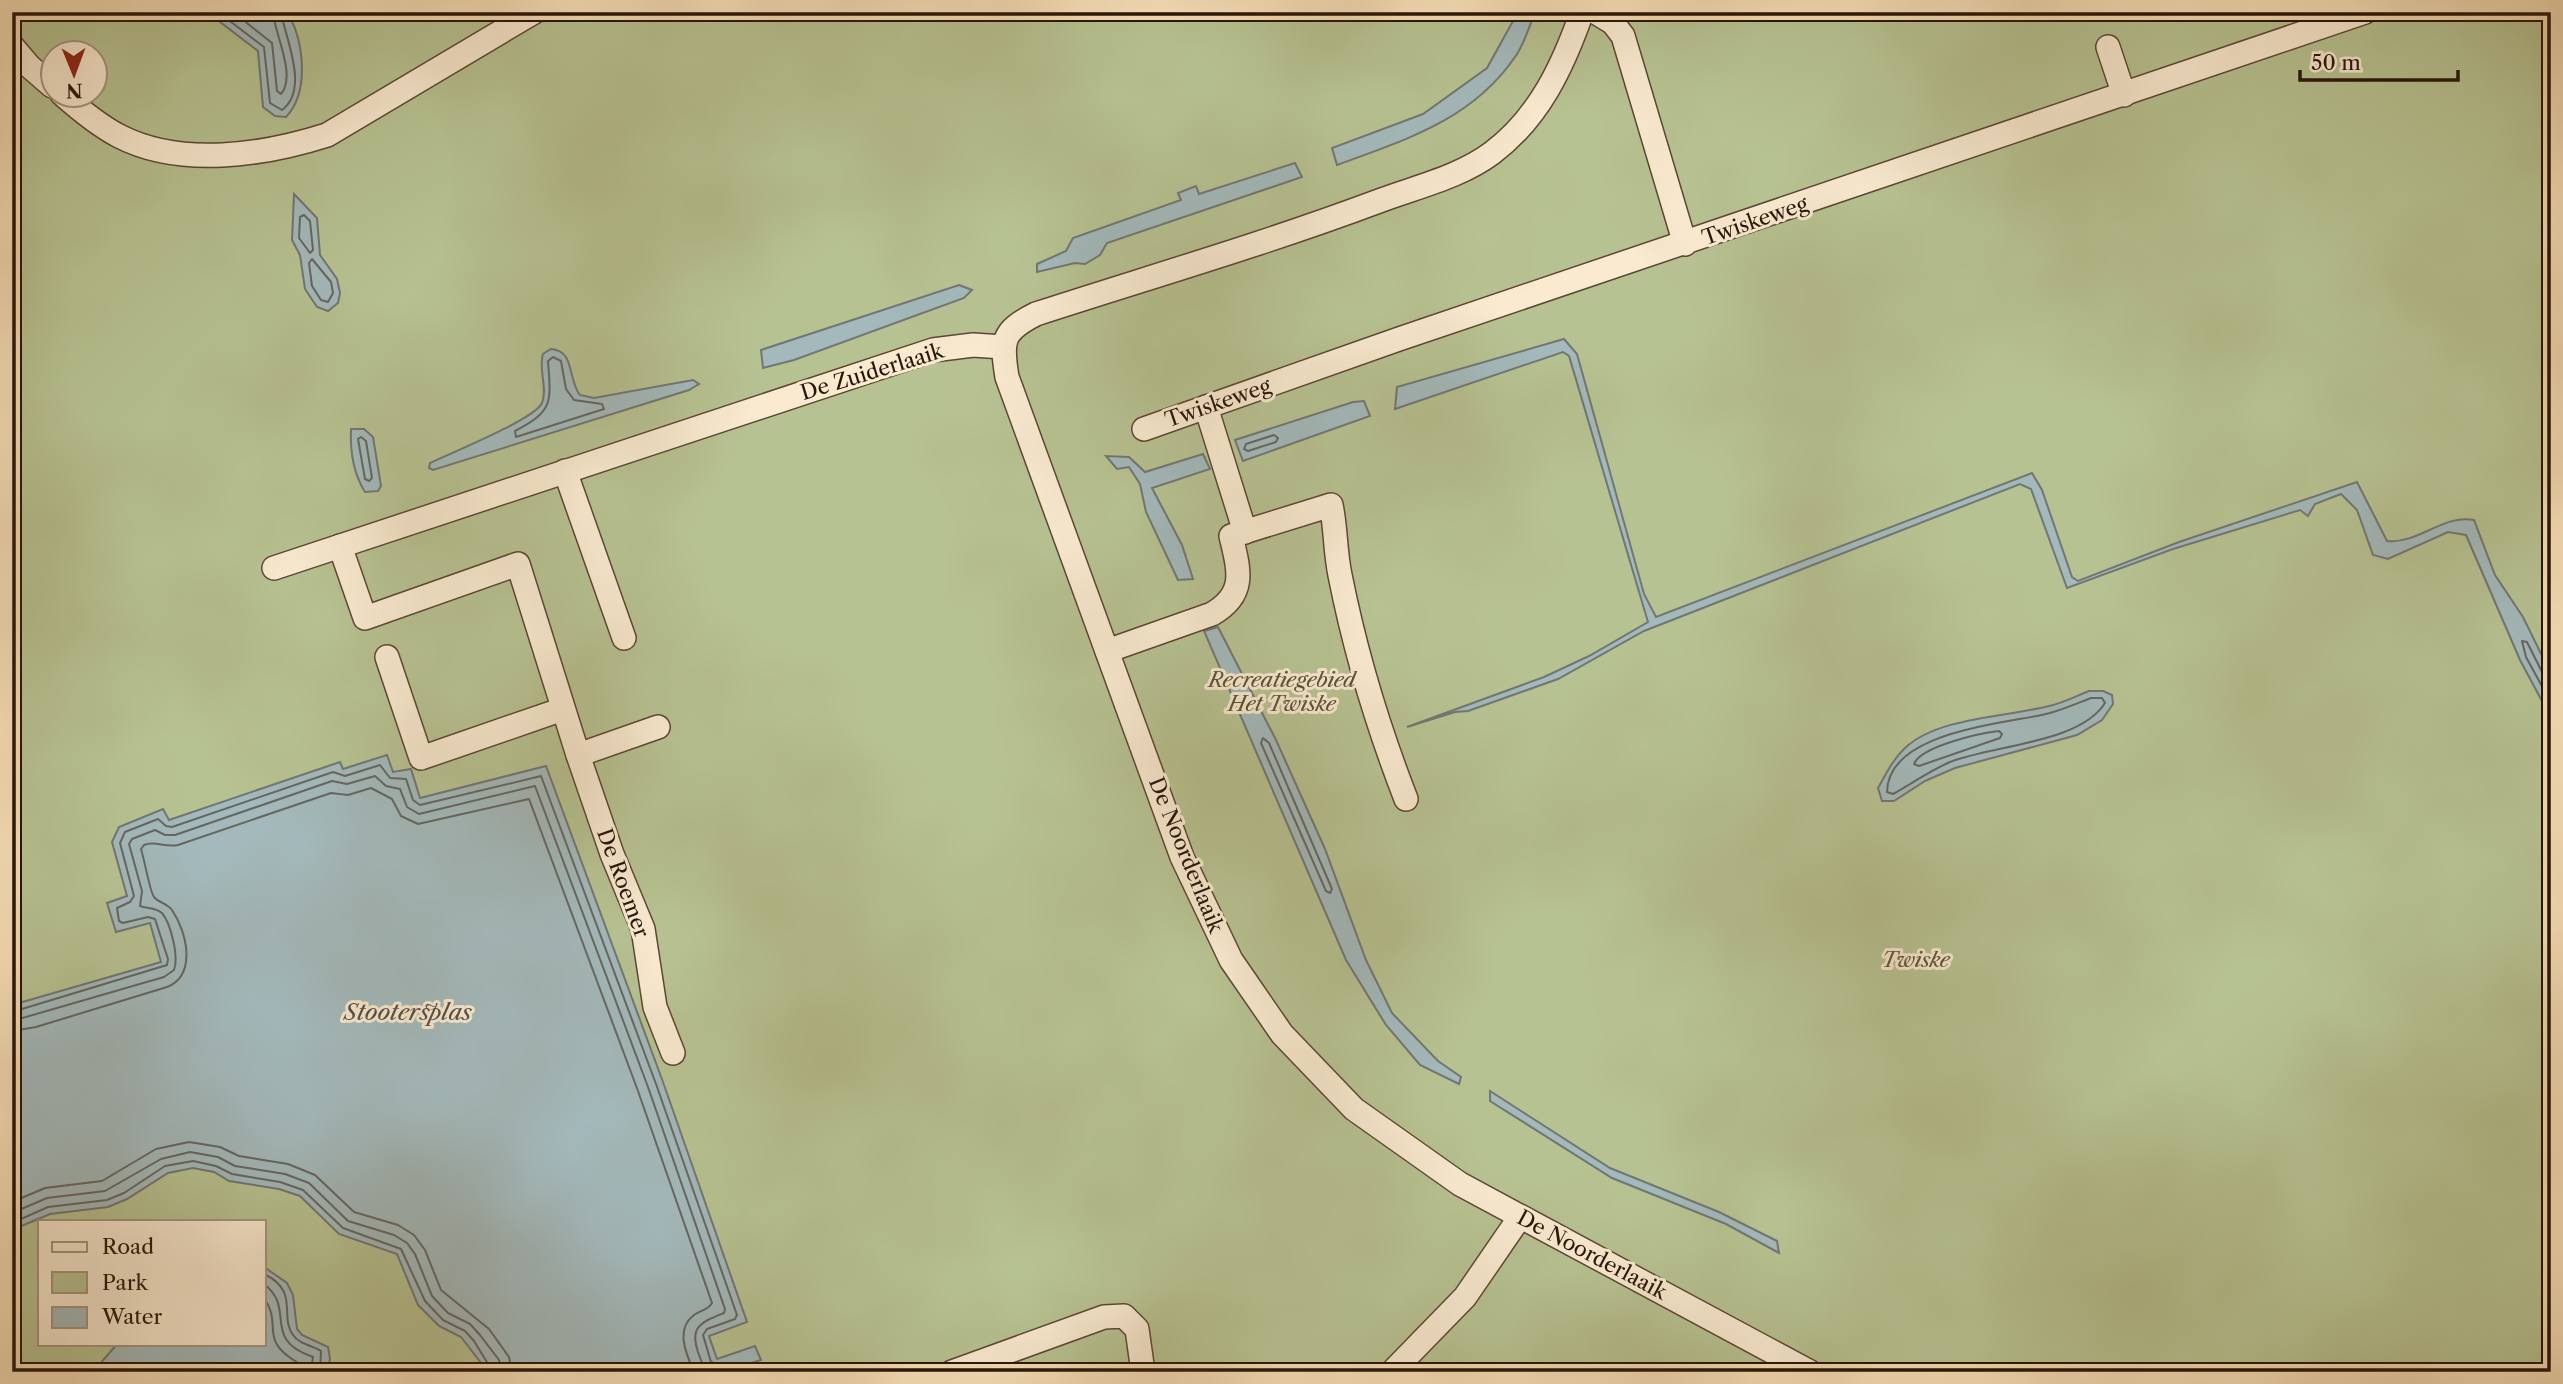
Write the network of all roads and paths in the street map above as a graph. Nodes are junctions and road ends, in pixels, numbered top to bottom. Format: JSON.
{"nodes":[{"id":1,"x":534,"y":12,"type":"edge"},
{"id":2,"x":1582,"y":12,"type":"edge"},
{"id":3,"x":1595,"y":12,"type":"edge"},
{"id":4,"x":2365,"y":12,"type":"edge"},
{"id":5,"x":12,"y":46,"type":"edge"},
{"id":6,"x":2108,"y":47,"type":"dead end"},
{"id":7,"x":38,"y":72,"type":"edge"},
{"id":8,"x":2124,"y":95,"type":"junction"},
{"id":9,"x":78,"y":108,"type":"edge"},
{"id":10,"x":1685,"y":244,"type":"junction"},
{"id":11,"x":1003,"y":347,"type":"junction"},
{"id":12,"x":1206,"y":407,"type":"junction"},
{"id":13,"x":1144,"y":429,"type":"dead end"},
{"id":14,"x":565,"y":471,"type":"junction"},
{"id":15,"x":1245,"y":532,"type":"junction"},
{"id":16,"x":341,"y":546,"type":"junction"},
{"id":17,"x":274,"y":568,"type":"dead end"},
{"id":18,"x":624,"y":638,"type":"dead end"},
{"id":19,"x":1107,"y":651,"type":"junction"},
{"id":20,"x":387,"y":657,"type":"dead end"},
{"id":21,"x":563,"y":709,"type":"junction"},
{"id":22,"x":657,"y":727,"type":"dead end"},
{"id":23,"x":578,"y":755,"type":"junction"},
{"id":24,"x":1406,"y":799,"type":"dead end"},
{"id":25,"x":673,"y":1053,"type":"dead end"},
{"id":26,"x":1520,"y":1217,"type":"junction"},
{"id":27,"x":952,"y":1372,"type":"edge"},
{"id":28,"x":1143,"y":1372,"type":"edge"},
{"id":29,"x":1392,"y":1372,"type":"edge"},
{"id":30,"x":1810,"y":1372,"type":"edge"}],
"edges":[{"from":1,"to":9,"type":"street"},
{"from":2,"to":11,"type":"street"},
{"from":3,"to":10,"type":"street"},
{"from":4,"to":8,"type":"street","name":"Twiskeweg"},
{"from":5,"to":7,"type":"street"},
{"from":6,"to":8,"type":"street"},
{"from":8,"to":10,"type":"street","name":"Twiskeweg"},
{"from":10,"to":12,"type":"street","name":"Twiskeweg"},
{"from":11,"to":14,"type":"street","name":"De Zuiderlaaik"},
{"from":11,"to":19,"type":"street","name":"De Noorderlaaik"},
{"from":12,"to":13,"type":"street","name":"Twiskeweg"},
{"from":12,"to":15,"type":"street"},
{"from":14,"to":16,"type":"street","name":"De Zuiderlaaik"},
{"from":14,"to":18,"type":"street"},
{"from":15,"to":19,"type":"street"},
{"from":15,"to":24,"type":"street"},
{"from":16,"to":17,"type":"street","name":"De Zuiderlaaik"},
{"from":16,"to":21,"type":"street","name":"De Roemer"},
{"from":19,"to":26,"type":"street","name":"De Noorderlaaik"},
{"from":20,"to":21,"type":"street"},
{"from":21,"to":23,"type":"street","name":"De Roemer"},
{"from":22,"to":23,"type":"street"},
{"from":23,"to":25,"type":"street","name":"De Roemer"},
{"from":26,"to":29,"type":"street"},
{"from":26,"to":30,"type":"street","name":"De Noorderlaaik"},
{"from":27,"to":28,"type":"street"}]}
